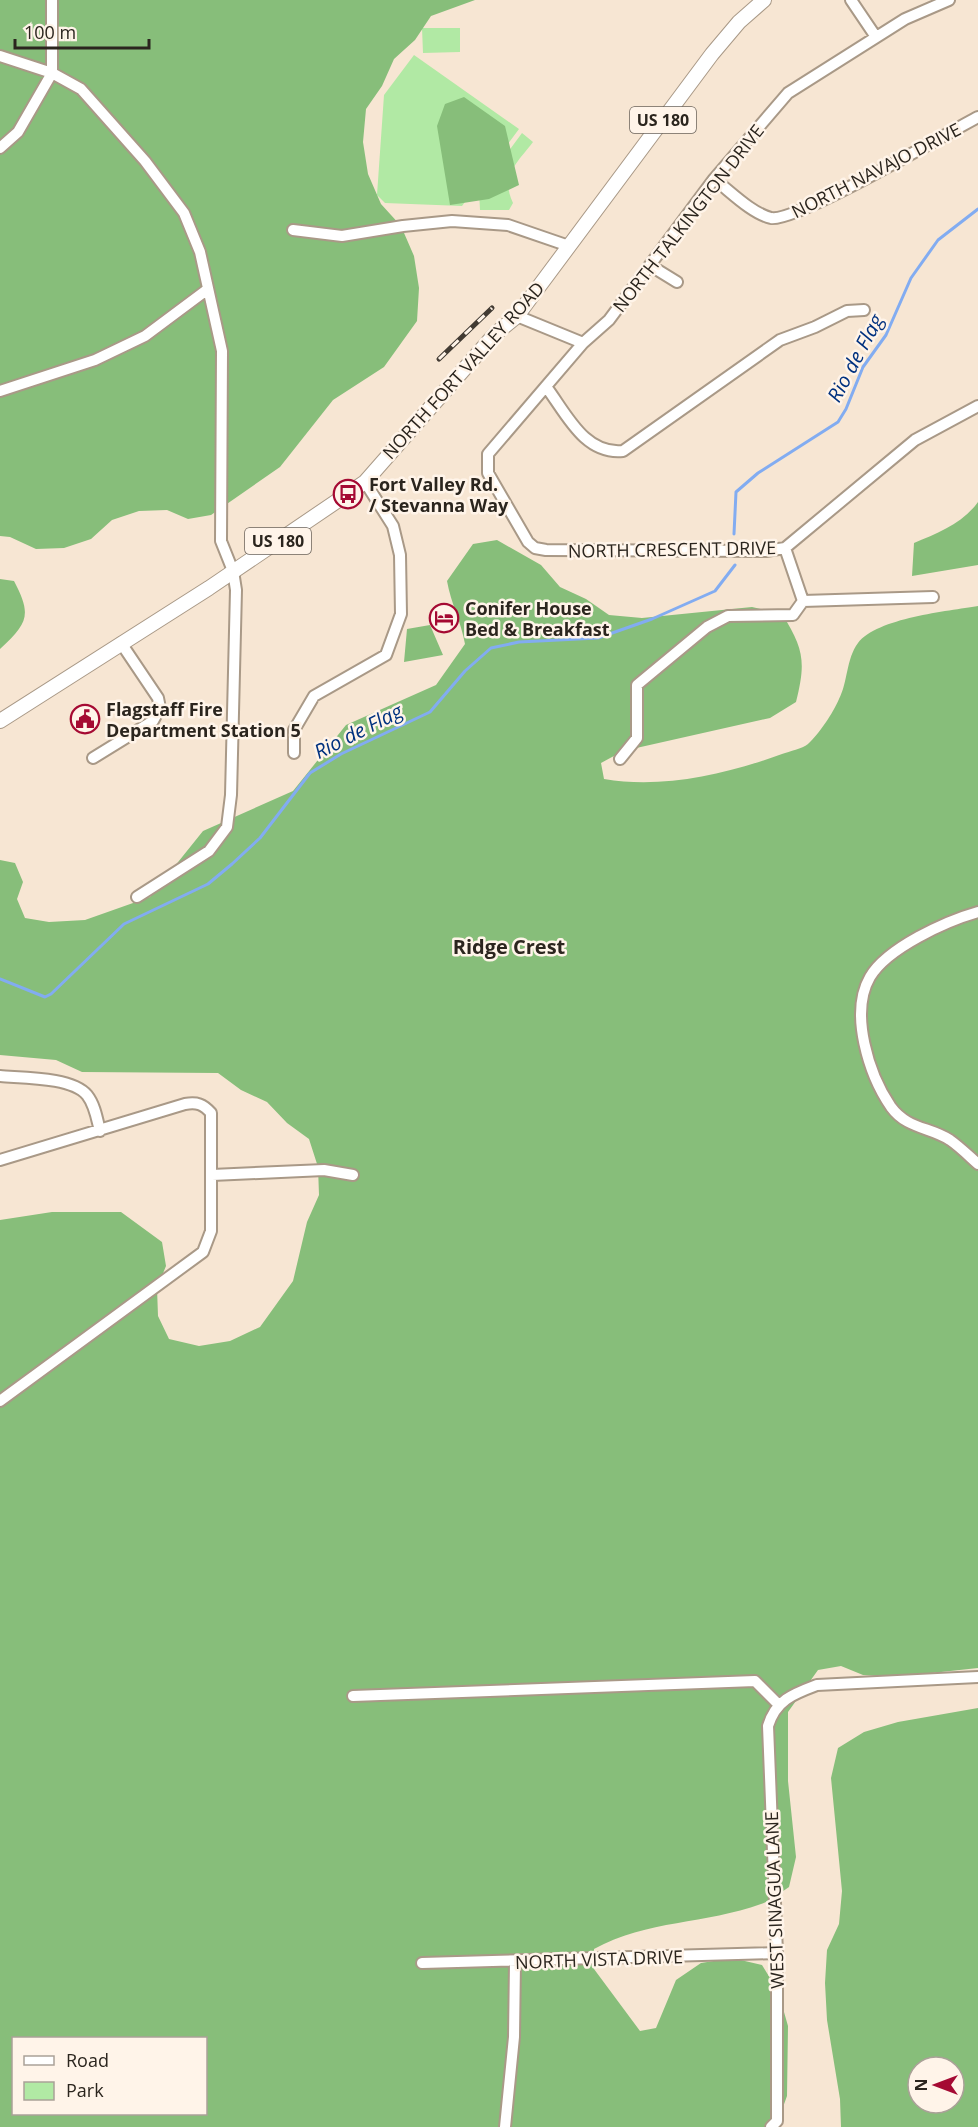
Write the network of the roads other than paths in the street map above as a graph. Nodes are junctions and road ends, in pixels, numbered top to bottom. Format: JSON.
{"nodes":[{"id":1,"x":52,"y":0,"type":"edge"},
{"id":2,"x":764,"y":0,"type":"edge"},
{"id":3,"x":851,"y":0,"type":"edge"},
{"id":4,"x":949,"y":0,"type":"edge"},
{"id":5,"x":876,"y":37,"type":"junction"},
{"id":6,"x":0,"y":56,"type":"edge"},
{"id":7,"x":52,"y":73,"type":"junction"},
{"id":8,"x":978,"y":117,"type":"edge"},
{"id":9,"x":0,"y":148,"type":"edge"},
{"id":10,"x":714,"y":179,"type":"junction"},
{"id":11,"x":293,"y":230,"type":"dead end"},
{"id":12,"x":569,"y":246,"type":"junction"},
{"id":13,"x":651,"y":266,"type":"junction"},
{"id":14,"x":677,"y":282,"type":"dead end"},
{"id":15,"x":208,"y":289,"type":"junction"},
{"id":16,"x":864,"y":310,"type":"dead end"},
{"id":17,"x":517,"y":316,"type":"junction"},
{"id":18,"x":584,"y":343,"type":"junction"},
{"id":19,"x":547,"y":388,"type":"junction"},
{"id":20,"x":0,"y":391,"type":"edge"},
{"id":21,"x":978,"y":406,"type":"edge"},
{"id":22,"x":488,"y":454,"type":"joint"},
{"id":23,"x":365,"y":482,"type":"junction"},
{"id":24,"x":784,"y":548,"type":"junction"},
{"id":25,"x":233,"y":571,"type":"junction"},
{"id":26,"x":933,"y":597,"type":"dead end"},
{"id":27,"x":803,"y":601,"type":"junction"},
{"id":28,"x":121,"y":643,"type":"junction"},
{"id":29,"x":0,"y":721,"type":"edge"},
{"id":30,"x":294,"y":753,"type":"dead end"},
{"id":31,"x":93,"y":758,"type":"dead end"},
{"id":32,"x":620,"y":759,"type":"dead end"},
{"id":33,"x":137,"y":897,"type":"dead end"},
{"id":34,"x":978,"y":912,"type":"edge"},
{"id":35,"x":0,"y":1076,"type":"edge"},
{"id":36,"x":100,"y":1131,"type":"junction"},
{"id":37,"x":0,"y":1160,"type":"edge"},
{"id":38,"x":978,"y":1164,"type":"edge"},
{"id":39,"x":212,"y":1175,"type":"junction"},
{"id":40,"x":353,"y":1175,"type":"dead end"},
{"id":41,"x":0,"y":1401,"type":"edge"},
{"id":42,"x":978,"y":1677,"type":"edge"},
{"id":43,"x":353,"y":1696,"type":"dead end"},
{"id":44,"x":779,"y":1705,"type":"junction"},
{"id":45,"x":777,"y":1953,"type":"junction"},
{"id":46,"x":515,"y":1962,"type":"junction"},
{"id":47,"x":422,"y":1963,"type":"dead end"},
{"id":48,"x":774,"y":2124,"type":"edge"},
{"id":49,"x":505,"y":2127,"type":"edge"}],
"edges":[{"from":1,"to":7,"type":"street"},
{"from":2,"to":12,"type":"main road","name":"NORTH FORT VALLEY ROAD","number":"US 180"},
{"from":3,"to":5,"type":"street"},
{"from":4,"to":5,"type":"street","name":"NORTH TALKINGTON DRIVE"},
{"from":5,"to":10,"type":"street","name":"NORTH TALKINGTON DRIVE"},
{"from":6,"to":7,"type":"street"},
{"from":7,"to":9,"type":"street"},
{"from":7,"to":15,"type":"street"},
{"from":8,"to":10,"type":"street","name":"NORTH NAVAJO DRIVE"},
{"from":10,"to":13,"type":"street","name":"NORTH TALKINGTON DRIVE"},
{"from":11,"to":12,"type":"street"},
{"from":12,"to":17,"type":"main road","name":"NORTH FORT VALLEY ROAD","number":"US 180"},
{"from":13,"to":14,"type":"street"},
{"from":13,"to":18,"type":"street","name":"NORTH TALKINGTON DRIVE"},
{"from":15,"to":20,"type":"street"},
{"from":15,"to":25,"type":"street"},
{"from":16,"to":19,"type":"street"},
{"from":17,"to":18,"type":"street"},
{"from":17,"to":23,"type":"main road","name":"NORTH FORT VALLEY ROAD","number":"US 180"},
{"from":18,"to":19,"type":"street","name":"NORTH TALKINGTON DRIVE"},
{"from":19,"to":22,"type":"street","name":"NORTH TALKINGTON DRIVE"},
{"from":21,"to":24,"type":"street","name":"NORTH CRESCENT DRIVE"},
{"from":22,"to":24,"type":"street","name":"NORTH CRESCENT DRIVE"},
{"from":23,"to":25,"type":"main road","name":"NORTH FORT VALLEY ROAD","number":"US 180"},
{"from":23,"to":30,"type":"street"},
{"from":24,"to":27,"type":"street"},
{"from":25,"to":28,"type":"main road","name":"NORTH FORT VALLEY ROAD","number":"US 180"},
{"from":25,"to":33,"type":"street"},
{"from":26,"to":27,"type":"street"},
{"from":27,"to":32,"type":"street"},
{"from":28,"to":29,"type":"main road","name":"NORTH FORT VALLEY ROAD","number":"US 180"},
{"from":28,"to":31,"type":"street"},
{"from":34,"to":38,"type":"street"},
{"from":35,"to":36,"type":"street"},
{"from":36,"to":37,"type":"street"},
{"from":36,"to":39,"type":"street"},
{"from":39,"to":40,"type":"street"},
{"from":39,"to":41,"type":"street"},
{"from":42,"to":44,"type":"street"},
{"from":43,"to":44,"type":"street"},
{"from":44,"to":45,"type":"street","name":"WEST SINAGUA LANE"},
{"from":45,"to":46,"type":"street","name":"NORTH VISTA DRIVE"},
{"from":45,"to":48,"type":"street","name":"WEST SINAGUA LANE"},
{"from":46,"to":47,"type":"street","name":"NORTH VISTA DRIVE"},
{"from":46,"to":49,"type":"street"}]}
